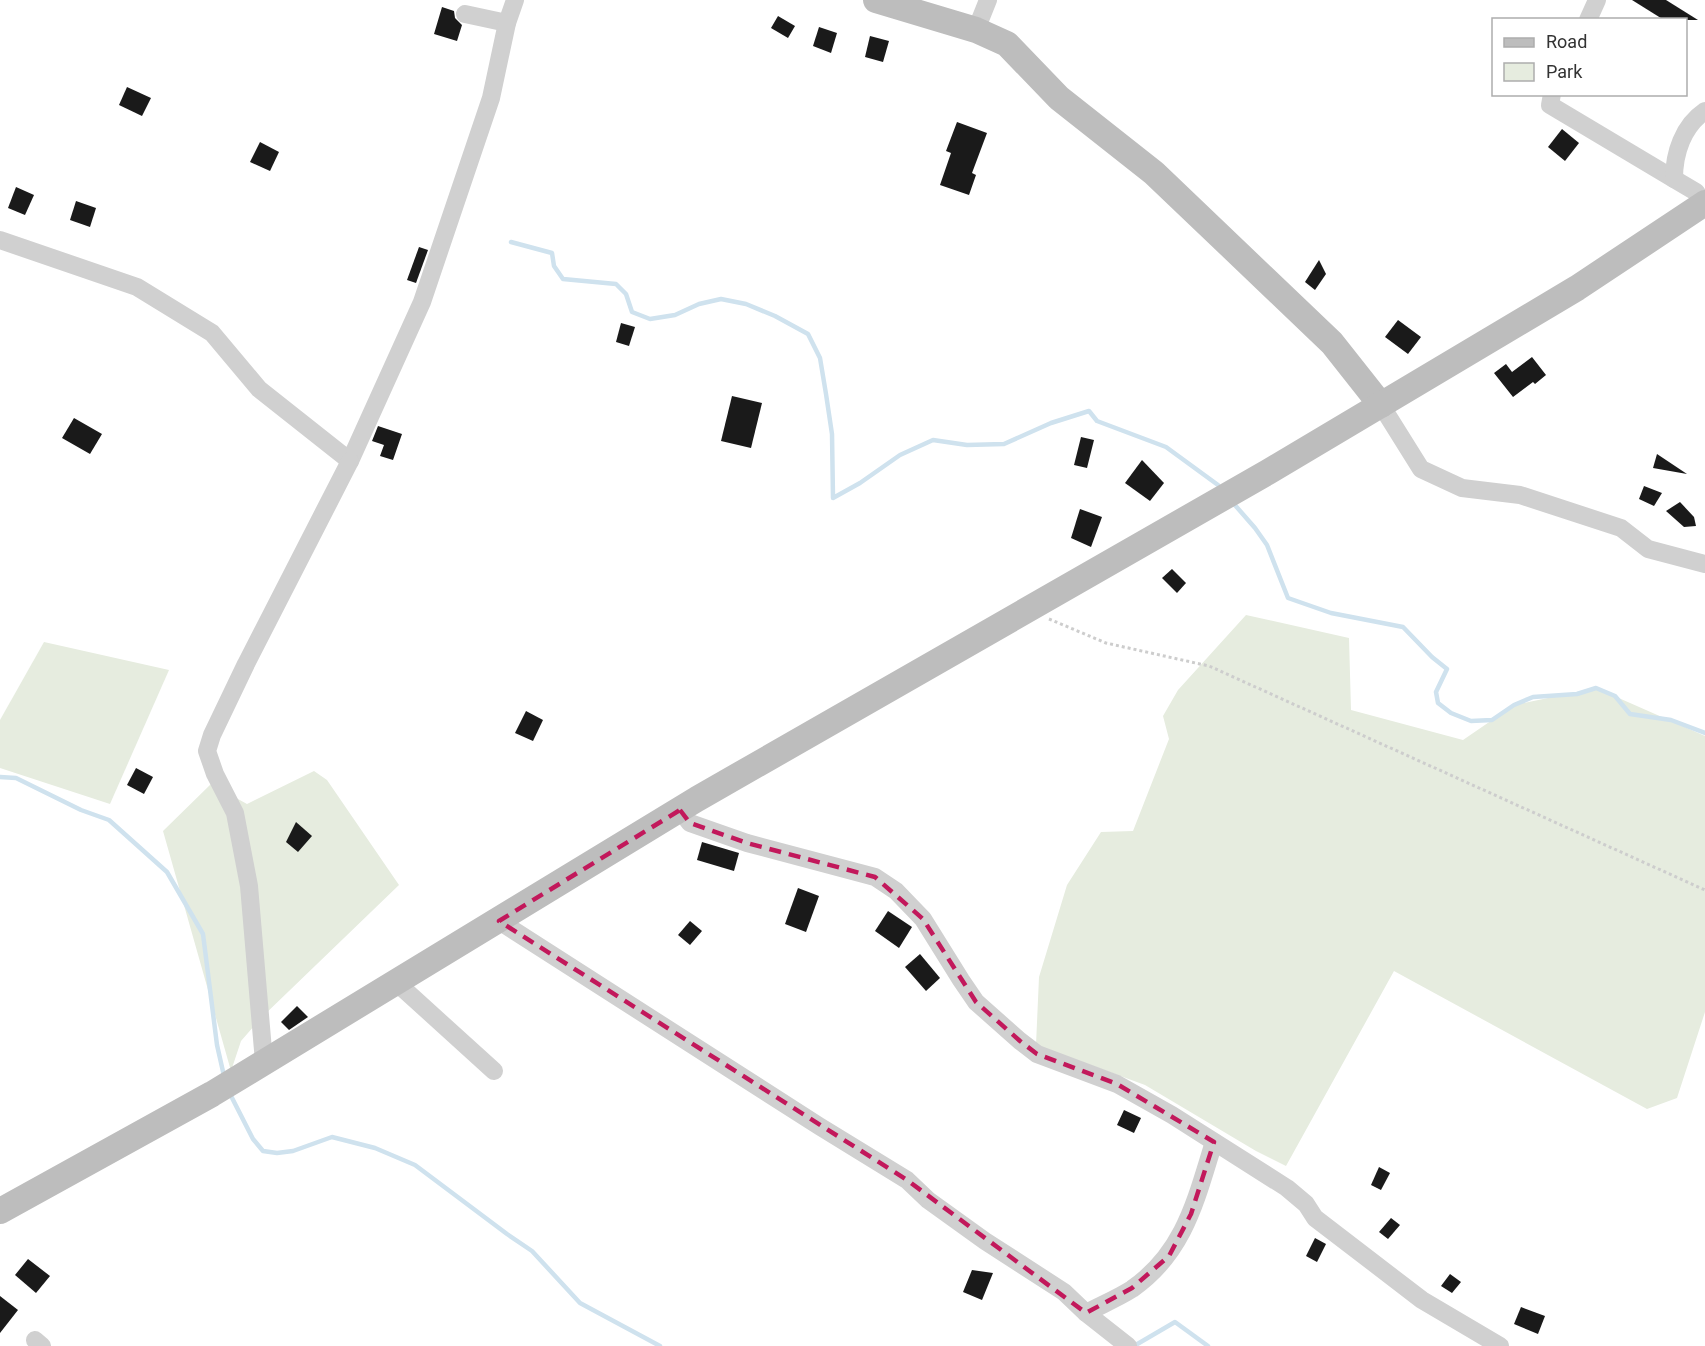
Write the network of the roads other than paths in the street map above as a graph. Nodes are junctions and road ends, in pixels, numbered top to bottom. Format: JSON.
{"nodes":[{"id":1,"x":515,"y":0,"type":"edge"},
{"id":2,"x":876,"y":0,"type":"edge"},
{"id":3,"x":988,"y":0,"type":"edge"},
{"id":4,"x":1597,"y":0,"type":"edge"},
{"id":5,"x":465,"y":14,"type":"dead end"},
{"id":6,"x":1589,"y":18,"type":"edge"},
{"id":7,"x":507,"y":23,"type":"junction"},
{"id":8,"x":976,"y":30,"type":"junction"},
{"id":9,"x":1552,"y":96,"type":"edge"},
{"id":10,"x":1705,"y":111,"type":"edge"},
{"id":11,"x":1674,"y":179,"type":"junction"},
{"id":12,"x":1705,"y":203,"type":"edge"},
{"id":13,"x":0,"y":240,"type":"edge"},
{"id":14,"x":1381,"y":405,"type":"junction"},
{"id":15,"x":350,"y":461,"type":"junction"},
{"id":16,"x":1705,"y":564,"type":"edge"},
{"id":17,"x":680,"y":810,"type":"junction"},
{"id":18,"x":499,"y":921,"type":"junction"},
{"id":19,"x":397,"y":983,"type":"junction"},
{"id":20,"x":264,"y":1062,"type":"junction"},
{"id":21,"x":494,"y":1071,"type":"dead end"},
{"id":22,"x":1214,"y":1142,"type":"junction"},
{"id":23,"x":0,"y":1211,"type":"edge"},
{"id":24,"x":1086,"y":1312,"type":"junction"},
{"id":25,"x":1126,"y":1344,"type":"edge"},
{"id":26,"x":1500,"y":1346,"type":"edge"}],
"edges":[{"from":1,"to":7,"type":"street"},
{"from":2,"to":8,"type":"street"},
{"from":3,"to":8,"type":"street"},
{"from":4,"to":6,"type":"street"},
{"from":5,"to":7,"type":"street"},
{"from":7,"to":15,"type":"street"},
{"from":8,"to":14,"type":"street"},
{"from":9,"to":11,"type":"street"},
{"from":10,"to":11,"type":"street"},
{"from":11,"to":12,"type":"street"},
{"from":12,"to":14,"type":"street"},
{"from":13,"to":15,"type":"street"},
{"from":14,"to":16,"type":"street"},
{"from":14,"to":17,"type":"street"},
{"from":15,"to":20,"type":"street"},
{"from":17,"to":18,"type":"street"},
{"from":17,"to":22,"type":"street"},
{"from":18,"to":19,"type":"street"},
{"from":18,"to":24,"type":"street"},
{"from":19,"to":20,"type":"street"},
{"from":19,"to":21,"type":"street"},
{"from":20,"to":23,"type":"street"},
{"from":22,"to":24,"type":"street"},
{"from":22,"to":26,"type":"street"},
{"from":24,"to":25,"type":"street"}]}
